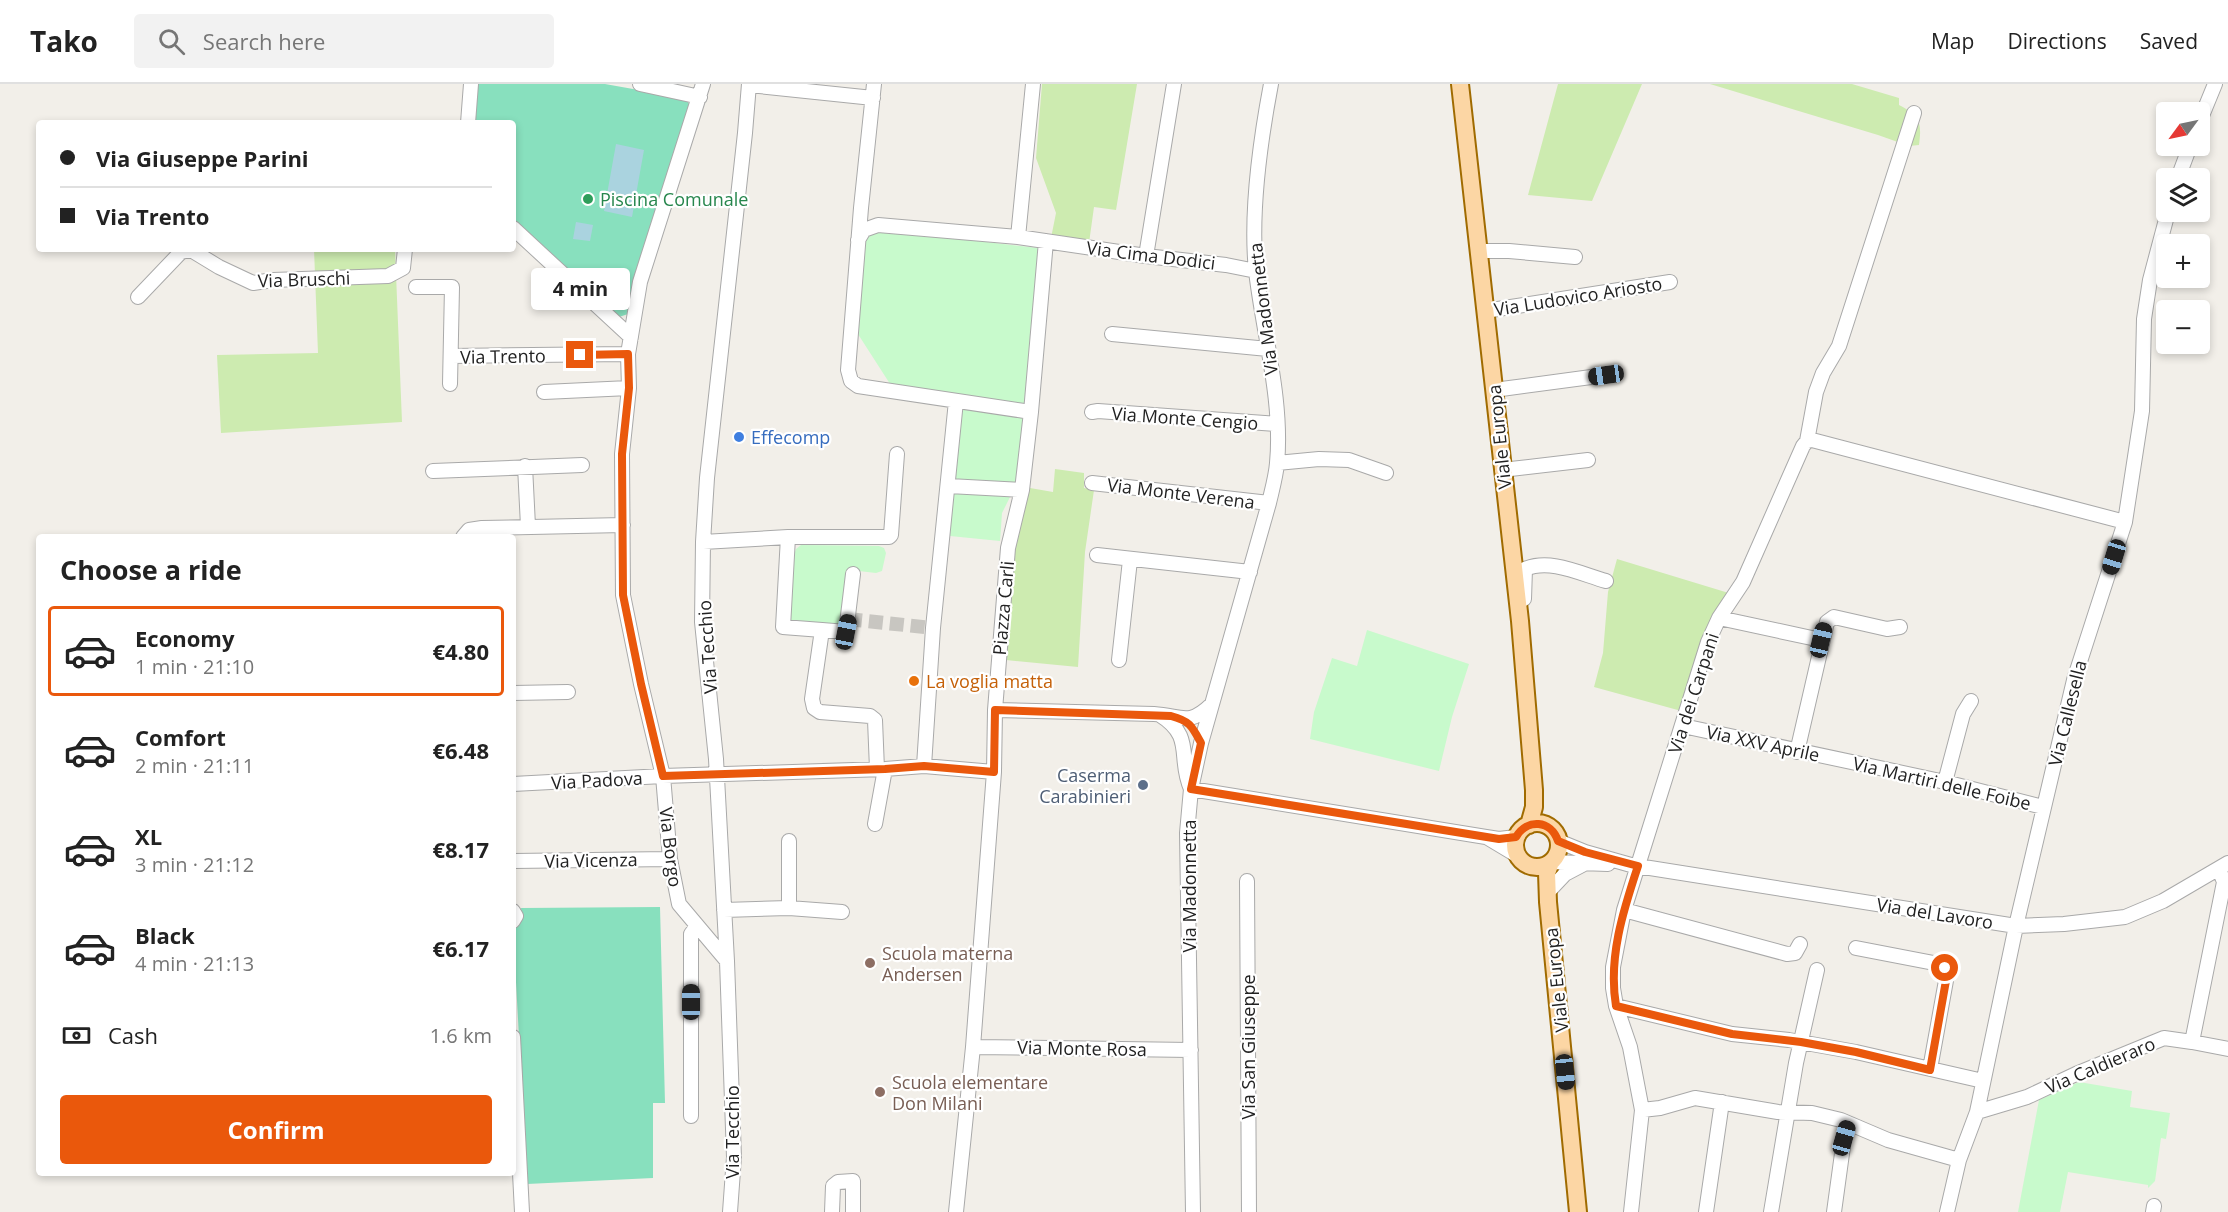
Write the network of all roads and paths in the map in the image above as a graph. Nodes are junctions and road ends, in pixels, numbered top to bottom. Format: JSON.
{"nodes":[{"id":1,"x":471,"y":84,"type":"edge"},
{"id":2,"x":640,"y":84,"type":"edge"},
{"id":3,"x":1033,"y":84,"type":"edge"},
{"id":4,"x":1174,"y":84,"type":"edge"},
{"id":5,"x":1271,"y":84,"type":"edge"},
{"id":6,"x":1460,"y":84,"type":"edge"},
{"id":7,"x":2215,"y":84,"type":"edge"},
{"id":8,"x":749,"y":85,"type":"edge"},
{"id":9,"x":702,"y":90,"type":"edge"},
{"id":10,"x":873,"y":91,"type":"edge"},
{"id":11,"x":2208,"y":102,"type":"edge"},
{"id":12,"x":1914,"y":113,"type":"dead end"},
{"id":13,"x":468,"y":120,"type":"edge"},
{"id":14,"x":861,"y":208,"type":"junction"},
{"id":15,"x":2165,"y":222,"type":"edge"},
{"id":16,"x":878,"y":225,"type":"junction"},
{"id":17,"x":516,"y":231,"type":"edge"},
{"id":18,"x":1018,"y":237,"type":"junction"},
{"id":19,"x":858,"y":240,"type":"junction"},
{"id":20,"x":1046,"y":241,"type":"junction"},
{"id":21,"x":1479,"y":251,"type":"junction"},
{"id":22,"x":181,"y":252,"type":"edge"},
{"id":23,"x":194,"y":252,"type":"edge"},
{"id":24,"x":405,"y":252,"type":"edge"},
{"id":25,"x":1146,"y":256,"type":"junction"},
{"id":26,"x":1575,"y":257,"type":"dead end"},
{"id":27,"x":1256,"y":271,"type":"junction"},
{"id":28,"x":1670,"y":282,"type":"dead end"},
{"id":29,"x":416,"y":286,"type":"dead end"},
{"id":30,"x":138,"y":297,"type":"dead end"},
{"id":31,"x":1485,"y":311,"type":"junction"},
{"id":32,"x":1112,"y":334,"type":"dead end"},
{"id":33,"x":631,"y":337,"type":"junction"},
{"id":34,"x":1268,"y":350,"type":"junction"},
{"id":35,"x":628,"y":354,"type":"junction"},
{"id":36,"x":451,"y":356,"type":"junction"},
{"id":37,"x":1606,"y":375,"type":"dead end"},
{"id":38,"x":450,"y":384,"type":"dead end"},
{"id":39,"x":629,"y":388,"type":"junction"},
{"id":40,"x":1494,"y":390,"type":"junction"},
{"id":41,"x":544,"y":392,"type":"dead end"},
{"id":42,"x":956,"y":401,"type":"junction"},
{"id":43,"x":1031,"y":412,"type":"junction"},
{"id":44,"x":1092,"y":412,"type":"dead end"},
{"id":45,"x":1277,"y":424,"type":"junction"},
{"id":46,"x":1806,"y":441,"type":"junction"},
{"id":47,"x":897,"y":454,"type":"dead end"},
{"id":48,"x":1588,"y":460,"type":"dead end"},
{"id":49,"x":1277,"y":463,"type":"junction"},
{"id":50,"x":582,"y":465,"type":"dead end"},
{"id":51,"x":525,"y":466,"type":"junction"},
{"id":52,"x":1502,"y":470,"type":"junction"},
{"id":53,"x":433,"y":471,"type":"dead end"},
{"id":54,"x":1386,"y":473,"type":"dead end"},
{"id":55,"x":1092,"y":483,"type":"dead end"},
{"id":56,"x":949,"y":486,"type":"junction"},
{"id":57,"x":1022,"y":490,"type":"junction"},
{"id":58,"x":1269,"y":503,"type":"junction"},
{"id":59,"x":2125,"y":522,"type":"junction"},
{"id":60,"x":622,"y":525,"type":"junction"},
{"id":61,"x":528,"y":526,"type":"junction"},
{"id":62,"x":466,"y":534,"type":"edge"},
{"id":63,"x":788,"y":537,"type":"junction"},
{"id":64,"x":703,"y":542,"type":"junction"},
{"id":65,"x":1097,"y":555,"type":"dead end"},
{"id":66,"x":1130,"y":560,"type":"junction"},
{"id":67,"x":1250,"y":572,"type":"junction"},
{"id":68,"x":853,"y":574,"type":"dead end"},
{"id":69,"x":1606,"y":580,"type":"dead end"},
{"id":70,"x":1719,"y":618,"type":"junction"},
{"id":71,"x":1520,"y":621,"type":"junction"},
{"id":72,"x":1900,"y":627,"type":"dead end"},
{"id":73,"x":822,"y":630,"type":"junction"},
{"id":74,"x":1821,"y":640,"type":"junction"},
{"id":75,"x":1119,"y":660,"type":"dead end"},
{"id":76,"x":516,"y":693,"type":"edge"},
{"id":77,"x":568,"y":693,"type":"dead end"},
{"id":78,"x":1971,"y":701,"type":"dead end"},
{"id":79,"x":1213,"y":704,"type":"junction"},
{"id":80,"x":995,"y":710,"type":"junction"},
{"id":81,"x":1182,"y":724,"type":"junction"},
{"id":82,"x":1683,"y":726,"type":"junction"},
{"id":83,"x":1201,"y":743,"type":"junction"},
{"id":84,"x":1797,"y":752,"type":"junction"},
{"id":85,"x":1842,"y":759,"type":"joint"},
{"id":86,"x":924,"y":766,"type":"junction"},
{"id":87,"x":881,"y":769,"type":"junction"},
{"id":88,"x":994,"y":772,"type":"junction"},
{"id":89,"x":717,"y":775,"type":"junction"},
{"id":90,"x":663,"y":776,"type":"junction"},
{"id":91,"x":1945,"y":782,"type":"junction"},
{"id":92,"x":516,"y":784,"type":"edge"},
{"id":93,"x":1191,"y":789,"type":"junction"},
{"id":94,"x":1534,"y":790,"type":"junction"},
{"id":95,"x":2043,"y":807,"type":"junction"},
{"id":96,"x":875,"y":824,"type":"dead end"},
{"id":97,"x":1529,"y":825,"type":"junction"},
{"id":98,"x":1554,"y":834,"type":"junction"},
{"id":99,"x":1486,"y":837,"type":"junction"},
{"id":100,"x":1516,"y":837,"type":"junction"},
{"id":101,"x":789,"y":842,"type":"dead end"},
{"id":102,"x":670,"y":859,"type":"junction"},
{"id":103,"x":516,"y":861,"type":"edge"},
{"id":104,"x":1522,"y":861,"type":"junction"},
{"id":105,"x":1551,"y":862,"type":"junction"},
{"id":106,"x":1585,"y":863,"type":"junction"},
{"id":107,"x":1635,"y":866,"type":"junction"},
{"id":108,"x":2224,"y":866,"type":"edge"},
{"id":109,"x":1247,"y":881,"type":"dead end"},
{"id":110,"x":1548,"y":897,"type":"junction"},
{"id":111,"x":789,"y":908,"type":"junction"},
{"id":112,"x":724,"y":910,"type":"junction"},
{"id":113,"x":1624,"y":910,"type":"junction"},
{"id":114,"x":842,"y":912,"type":"dead end"},
{"id":115,"x":697,"y":926,"type":"junction"},
{"id":116,"x":2016,"y":926,"type":"junction"},
{"id":117,"x":1800,"y":944,"type":"dead end"},
{"id":118,"x":1856,"y":948,"type":"dead end"},
{"id":119,"x":727,"y":961,"type":"junction"},
{"id":120,"x":1817,"y":970,"type":"dead end"},
{"id":121,"x":1616,"y":1006,"type":"junction"},
{"id":122,"x":1801,"y":1042,"type":"junction"},
{"id":123,"x":2192,"y":1042,"type":"junction"},
{"id":124,"x":973,"y":1047,"type":"junction"},
{"id":125,"x":2228,"y":1048,"type":"edge"},
{"id":126,"x":1191,"y":1050,"type":"junction"},
{"id":127,"x":1930,"y":1070,"type":"junction"},
{"id":128,"x":1983,"y":1081,"type":"junction"},
{"id":129,"x":1722,"y":1102,"type":"junction"},
{"id":130,"x":1642,"y":1110,"type":"junction"},
{"id":131,"x":1787,"y":1112,"type":"junction"},
{"id":132,"x":1977,"y":1112,"type":"junction"},
{"id":133,"x":691,"y":1116,"type":"dead end"},
{"id":134,"x":1848,"y":1124,"type":"junction"},
{"id":135,"x":516,"y":1145,"type":"edge"},
{"id":136,"x":1959,"y":1160,"type":"junction"},
{"id":137,"x":1575,"y":1166,"type":"junction"},
{"id":138,"x":522,"y":1212,"type":"edge"},
{"id":139,"x":730,"y":1212,"type":"edge"},
{"id":140,"x":832,"y":1212,"type":"edge"},
{"id":141,"x":853,"y":1212,"type":"edge"},
{"id":142,"x":956,"y":1212,"type":"edge"},
{"id":143,"x":1193,"y":1212,"type":"edge"},
{"id":144,"x":1249,"y":1212,"type":"edge"},
{"id":145,"x":1578,"y":1212,"type":"edge"},
{"id":146,"x":1583,"y":1212,"type":"edge"},
{"id":147,"x":1631,"y":1212,"type":"edge"},
{"id":148,"x":1706,"y":1212,"type":"edge"},
{"id":149,"x":1771,"y":1212,"type":"edge"},
{"id":150,"x":1834,"y":1212,"type":"edge"},
{"id":151,"x":1947,"y":1212,"type":"edge"}],
"edges":[{"from":1,"to":13,"type":"street"},
{"from":2,"to":9,"type":"street"},
{"from":3,"to":18,"type":"street"},
{"from":4,"to":25,"type":"street"},
{"from":5,"to":27,"type":"street","name":"Via Madonnetta"},
{"from":6,"to":21,"type":"main road","name":"Viale Europa"},
{"from":7,"to":11,"type":"street"},
{"from":8,"to":10,"type":"street"},
{"from":8,"to":64,"type":"street","name":"Via Tecchio"},
{"from":9,"to":33,"type":"street","name":"Via Borgo"},
{"from":10,"to":14,"type":"street"},
{"from":12,"to":46,"type":"street","name":"Via dei Carpani"},
{"from":14,"to":16,"type":"street"},
{"from":14,"to":19,"type":"street"},
{"from":15,"to":59,"type":"street","name":"Via Callesella"},
{"from":16,"to":18,"type":"street","name":"Via Cima Dodici"},
{"from":16,"to":19,"type":"street"},
{"from":17,"to":33,"type":"street"},
{"from":18,"to":20,"type":"street","name":"Via Cima Dodici"},
{"from":19,"to":42,"type":"street"},
{"from":20,"to":25,"type":"street","name":"Via Cima Dodici"},
{"from":20,"to":43,"type":"street","name":"Piazza Carli"},
{"from":21,"to":26,"type":"street"},
{"from":21,"to":31,"type":"main road","name":"Viale Europa"},
{"from":22,"to":30,"type":"street","name":"Via Bruschi"},
{"from":23,"to":24,"type":"street","name":"Via Bruschi"},
{"from":25,"to":27,"type":"street","name":"Via Cima Dodici"},
{"from":27,"to":34,"type":"street","name":"Via Madonnetta"},
{"from":28,"to":31,"type":"street","name":"Via Ludovico Ariosto"},
{"from":29,"to":36,"type":"street","name":"Via Trento"},
{"from":31,"to":40,"type":"main road","name":"Viale Europa"},
{"from":32,"to":34,"type":"street"},
{"from":33,"to":35,"type":"street","name":"Via Borgo"},
{"from":34,"to":45,"type":"street","name":"Via Madonnetta"},
{"from":35,"to":36,"type":"street","name":"Via Trento"},
{"from":35,"to":39,"type":"street","name":"Via Borgo"},
{"from":36,"to":38,"type":"street","name":"Via Trento"},
{"from":37,"to":40,"type":"street"},
{"from":39,"to":41,"type":"street"},
{"from":39,"to":60,"type":"street","name":"Via Borgo"},
{"from":40,"to":52,"type":"main road","name":"Viale Europa"},
{"from":42,"to":43,"type":"street"},
{"from":42,"to":56,"type":"street"},
{"from":43,"to":57,"type":"street","name":"Piazza Carli"},
{"from":44,"to":45,"type":"street","name":"Via Monte Cengio"},
{"from":45,"to":49,"type":"street","name":"Via Madonnetta"},
{"from":46,"to":59,"type":"street"},
{"from":46,"to":70,"type":"street","name":"Via dei Carpani"},
{"from":47,"to":63,"type":"street"},
{"from":48,"to":52,"type":"street"},
{"from":49,"to":54,"type":"street"},
{"from":49,"to":58,"type":"street","name":"Via Madonnetta"},
{"from":50,"to":51,"type":"street"},
{"from":51,"to":53,"type":"street"},
{"from":51,"to":61,"type":"street"},
{"from":52,"to":71,"type":"main road","name":"Viale Europa"},
{"from":55,"to":58,"type":"street","name":"Via Monte Verena"},
{"from":56,"to":57,"type":"street"},
{"from":56,"to":86,"type":"street"},
{"from":57,"to":80,"type":"street","name":"Piazza Carli"},
{"from":58,"to":67,"type":"street","name":"Via Madonnetta"},
{"from":59,"to":95,"type":"street","name":"Via Callesella"},
{"from":60,"to":61,"type":"street"},
{"from":60,"to":90,"type":"street","name":"Via Borgo"},
{"from":61,"to":62,"type":"street"},
{"from":63,"to":64,"type":"street"},
{"from":63,"to":73,"type":"street"},
{"from":64,"to":89,"type":"street","name":"Via Tecchio"},
{"from":65,"to":66,"type":"street"},
{"from":66,"to":67,"type":"street"},
{"from":66,"to":75,"type":"street"},
{"from":67,"to":79,"type":"street","name":"Via Madonnetta"},
{"from":68,"to":73,"type":"street"},
{"from":69,"to":71,"type":"street"},
{"from":70,"to":74,"type":"street"},
{"from":70,"to":82,"type":"street","name":"Via dei Carpani"},
{"from":71,"to":94,"type":"main road","name":"Viale Europa"},
{"from":72,"to":74,"type":"street"},
{"from":73,"to":87,"type":"street"},
{"from":74,"to":84,"type":"street"},
{"from":76,"to":77,"type":"street"},
{"from":78,"to":91,"type":"street"},
{"from":79,"to":81,"type":"street"},
{"from":79,"to":83,"type":"street","name":"Via Madonnetta"},
{"from":80,"to":81,"type":"street"},
{"from":80,"to":88,"type":"street","name":"Piazza Carli"},
{"from":81,"to":83,"type":"street"},
{"from":81,"to":93,"type":"street"},
{"from":82,"to":84,"type":"street","name":"Via XXV Aprile"},
{"from":82,"to":107,"type":"street","name":"Via dei Carpani"},
{"from":83,"to":93,"type":"street","name":"Via Madonnetta"},
{"from":84,"to":85,"type":"street","name":"Via XXV Aprile"},
{"from":85,"to":91,"type":"street","name":"Via Martiri delle Foibe"},
{"from":86,"to":87,"type":"street","name":"Via Padova"},
{"from":86,"to":88,"type":"street"},
{"from":87,"to":89,"type":"street","name":"Via Padova"},
{"from":87,"to":96,"type":"street"},
{"from":88,"to":124,"type":"street","name":"Piazza Carli"},
{"from":89,"to":90,"type":"street","name":"Via Padova"},
{"from":89,"to":112,"type":"street","name":"Via Tecchio"},
{"from":90,"to":92,"type":"street","name":"Via Padova"},
{"from":90,"to":102,"type":"street","name":"Via Borgo"},
{"from":91,"to":95,"type":"street","name":"Via Martiri delle Foibe"},
{"from":93,"to":99,"type":"street"},
{"from":93,"to":126,"type":"street","name":"Via Madonnetta"},
{"from":94,"to":97,"type":"main road","name":"Viale Europa"},
{"from":94,"to":98,"type":"main road","name":"Viale Europa"},
{"from":95,"to":116,"type":"street","name":"Via Callesella"},
{"from":97,"to":98,"type":"main road"},
{"from":97,"to":100,"type":"main road"},
{"from":98,"to":105,"type":"main road"},
{"from":98,"to":107,"type":"street","name":"Via del Lavoro"},
{"from":99,"to":100,"type":"street"},
{"from":99,"to":104,"type":"street"},
{"from":100,"to":104,"type":"main road"},
{"from":101,"to":111,"type":"street"},
{"from":102,"to":103,"type":"street","name":"Via Vicenza"},
{"from":102,"to":115,"type":"street","name":"Via Borgo"},
{"from":104,"to":105,"type":"main road"},
{"from":104,"to":110,"type":"main road","name":"Viale Europa"},
{"from":105,"to":106,"type":"street","name":"Via del Lavoro"},
{"from":105,"to":110,"type":"main road","name":"Viale Europa"},
{"from":106,"to":107,"type":"street","name":"Via del Lavoro"},
{"from":106,"to":110,"type":"street"},
{"from":107,"to":113,"type":"street","name":"Via dei Carpani"},
{"from":107,"to":116,"type":"street","name":"Via del Lavoro"},
{"from":108,"to":116,"type":"street","name":"Via del Lavoro"},
{"from":108,"to":123,"type":"street"},
{"from":109,"to":144,"type":"street","name":"Via San Giuseppe"},
{"from":110,"to":137,"type":"main road","name":"Viale Europa"},
{"from":111,"to":112,"type":"street"},
{"from":111,"to":114,"type":"street"},
{"from":112,"to":119,"type":"street","name":"Via Tecchio"},
{"from":113,"to":117,"type":"street"},
{"from":113,"to":121,"type":"street","name":"Via dei Carpani"},
{"from":115,"to":119,"type":"street","name":"Via Borgo"},
{"from":115,"to":133,"type":"street"},
{"from":116,"to":128,"type":"street","name":"Via Callesella"},
{"from":118,"to":127,"type":"street"},
{"from":119,"to":139,"type":"street","name":"Via Tecchio"},
{"from":120,"to":122,"type":"street"},
{"from":121,"to":122,"type":"street"},
{"from":121,"to":130,"type":"street","name":"Via dei Carpani"},
{"from":122,"to":127,"type":"street"},
{"from":122,"to":131,"type":"street"},
{"from":123,"to":125,"type":"street","name":"Via Caldieraro"},
{"from":123,"to":132,"type":"street","name":"Via Caldieraro"},
{"from":124,"to":126,"type":"street","name":"Via Monte Rosa"},
{"from":124,"to":142,"type":"street","name":"Piazza Carli"},
{"from":126,"to":143,"type":"street","name":"Via Madonnetta"},
{"from":127,"to":128,"type":"street"},
{"from":128,"to":132,"type":"street","name":"Via Callesella"},
{"from":129,"to":130,"type":"street"},
{"from":129,"to":131,"type":"street"},
{"from":129,"to":148,"type":"street"},
{"from":130,"to":147,"type":"street","name":"Via dei Carpani"},
{"from":131,"to":134,"type":"street"},
{"from":131,"to":149,"type":"street"},
{"from":132,"to":136,"type":"street","name":"Via Callesella"},
{"from":134,"to":136,"type":"street"},
{"from":134,"to":150,"type":"street"},
{"from":135,"to":138,"type":"street"},
{"from":136,"to":151,"type":"street","name":"Via Callesella"},
{"from":137,"to":145,"type":"main road"},
{"from":137,"to":146,"type":"main road"},
{"from":140,"to":141,"type":"street"}]}
